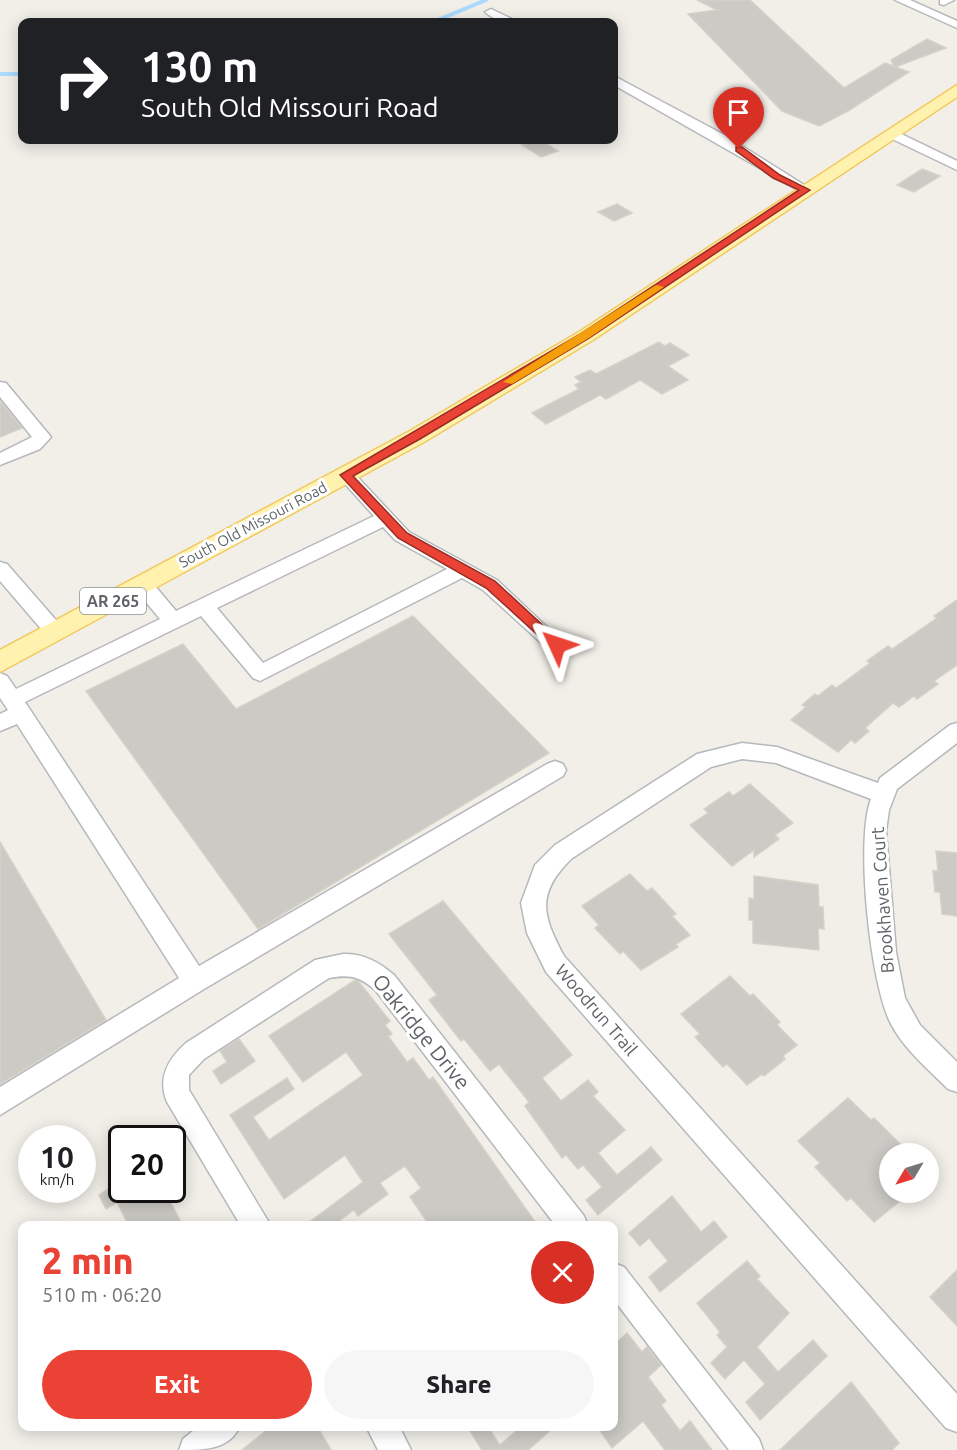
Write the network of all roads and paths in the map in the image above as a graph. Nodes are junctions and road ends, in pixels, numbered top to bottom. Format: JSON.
{"nodes":[{"id":1,"x":900,"y":0,"type":"edge"},
{"id":2,"x":491,"y":12,"type":"dead end"},
{"id":3,"x":502,"y":18,"type":"edge"},
{"id":4,"x":957,"y":25,"type":"edge"},
{"id":5,"x":618,"y":82,"type":"edge"},
{"id":6,"x":957,"y":90,"type":"edge"},
{"id":7,"x":891,"y":133,"type":"junction"},
{"id":8,"x":957,"y":166,"type":"edge"},
{"id":9,"x":805,"y":190,"type":"junction"},
{"id":10,"x":0,"y":387,"type":"edge"},
{"id":11,"x":0,"y":459,"type":"edge"},
{"id":12,"x":346,"y":475,"type":"junction"},
{"id":13,"x":386,"y":518,"type":"junction"},
{"id":14,"x":0,"y":569,"type":"edge"},
{"id":15,"x":463,"y":569,"type":"junction"},
{"id":16,"x":143,"y":585,"type":"junction"},
{"id":17,"x":204,"y":606,"type":"junction"},
{"id":18,"x":173,"y":621,"type":"junction"},
{"id":19,"x":55,"y":632,"type":"junction"},
{"id":20,"x":557,"y":645,"type":"dead end"},
{"id":21,"x":0,"y":662,"type":"edge"},
{"id":22,"x":11,"y":698,"type":"edge"},
{"id":23,"x":0,"y":723,"type":"edge"},
{"id":24,"x":957,"y":731,"type":"edge"},
{"id":25,"x":555,"y":770,"type":"dead end"},
{"id":26,"x":883,"y":794,"type":"junction"},
{"id":27,"x":195,"y":981,"type":"junction"},
{"id":28,"x":957,"y":1080,"type":"edge"},
{"id":29,"x":0,"y":1102,"type":"edge"},
{"id":30,"x":253,"y":1221,"type":"edge"},
{"id":31,"x":570,"y":1221,"type":"edge"},
{"id":32,"x":618,"y":1282,"type":"edge"},
{"id":33,"x":957,"y":1417,"type":"edge"},
{"id":34,"x":219,"y":1431,"type":"edge"},
{"id":35,"x":384,"y":1431,"type":"edge"},
{"id":36,"x":194,"y":1450,"type":"edge"},
{"id":37,"x":396,"y":1450,"type":"edge"},
{"id":38,"x":748,"y":1450,"type":"edge"}],
"edges":[{"from":1,"to":4,"type":"street"},
{"from":2,"to":3,"type":"street"},
{"from":5,"to":9,"type":"street"},
{"from":6,"to":7,"type":"main road","name":"South Old Missouri Road","number":"AR 265"},
{"from":7,"to":8,"type":"street"},
{"from":7,"to":9,"type":"main road","name":"South Old Missouri Road","number":"AR 265"},
{"from":9,"to":12,"type":"main road","name":"South Old Missouri Road","number":"AR 265"},
{"from":10,"to":11,"type":"street"},
{"from":12,"to":13,"type":"street"},
{"from":12,"to":16,"type":"main road","name":"South Old Missouri Road","number":"AR 265"},
{"from":13,"to":15,"type":"street"},
{"from":13,"to":17,"type":"street"},
{"from":14,"to":19,"type":"street"},
{"from":15,"to":17,"type":"street"},
{"from":15,"to":20,"type":"street"},
{"from":16,"to":18,"type":"street"},
{"from":16,"to":19,"type":"main road","name":"South Old Missouri Road","number":"AR 265"},
{"from":17,"to":18,"type":"street"},
{"from":18,"to":22,"type":"street"},
{"from":19,"to":21,"type":"main road","name":"South Old Missouri Road","number":"AR 265"},
{"from":22,"to":23,"type":"street"},
{"from":22,"to":27,"type":"street"},
{"from":24,"to":26,"type":"street","name":"Brookhaven Court"},
{"from":25,"to":27,"type":"street"},
{"from":26,"to":28,"type":"street","name":"Brookhaven Court"},
{"from":26,"to":33,"type":"street","name":"Woodrun Trail"},
{"from":27,"to":29,"type":"street"},
{"from":30,"to":31,"type":"street","name":"Oakridge Drive"},
{"from":32,"to":38,"type":"street"},
{"from":34,"to":36,"type":"street"},
{"from":35,"to":37,"type":"street"}]}
